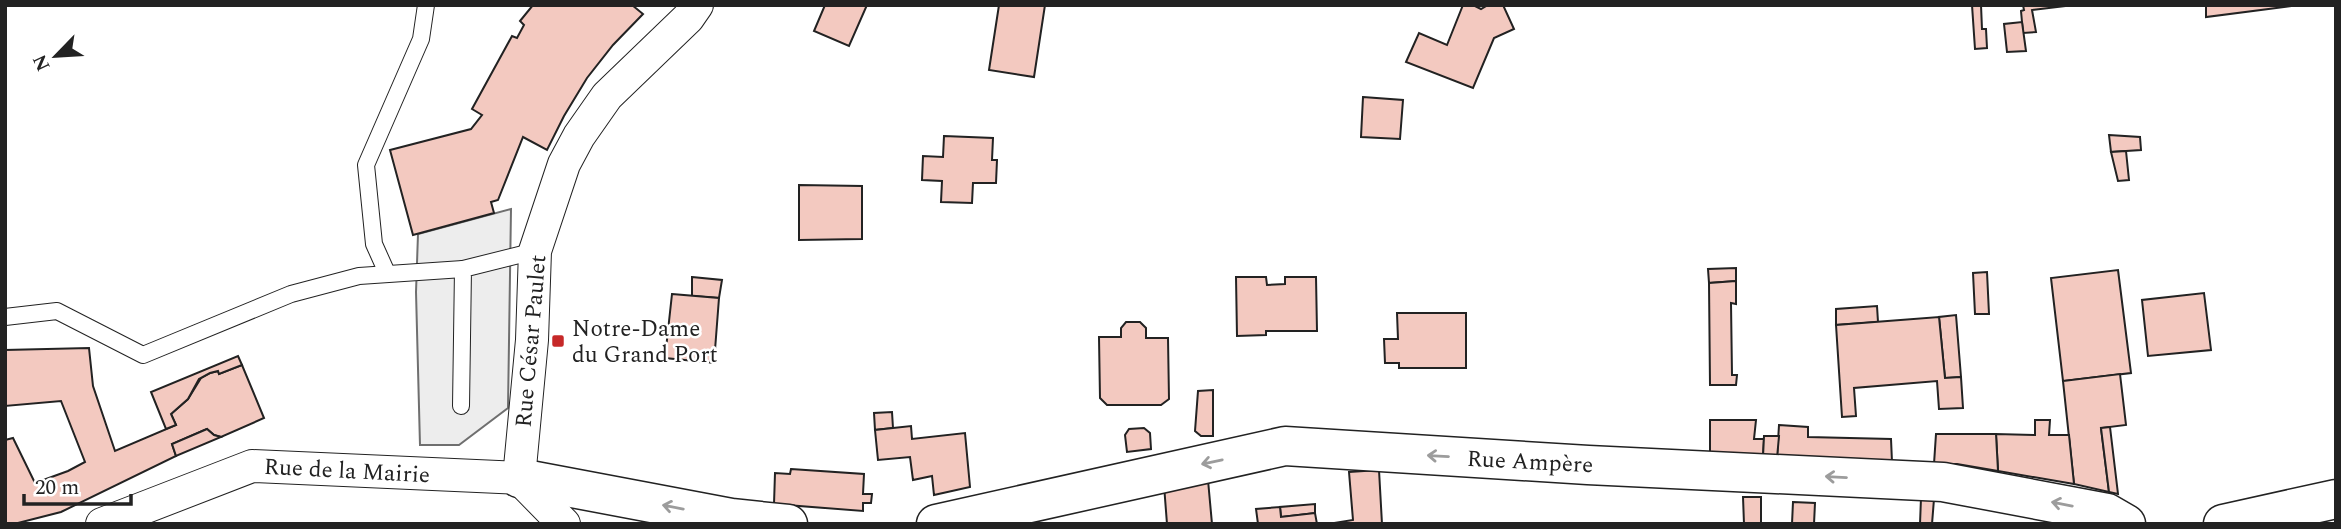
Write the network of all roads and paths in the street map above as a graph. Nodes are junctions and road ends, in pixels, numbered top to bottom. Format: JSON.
{"nodes":[{"id":1,"x":426,"y":5,"type":"edge"},
{"id":2,"x":697,"y":5,"type":"edge"},
{"id":3,"x":535,"y":251,"type":"junction"},
{"id":4,"x":463,"y":269,"type":"junction"},
{"id":5,"x":387,"y":273,"type":"junction"},
{"id":6,"x":5,"y":317,"type":"edge"},
{"id":7,"x":461,"y":406,"type":"dead end"},
{"id":8,"x":519,"y":478,"type":"junction"},
{"id":9,"x":2336,"y":499,"type":"edge"},
{"id":10,"x":102,"y":524,"type":"edge"},
{"id":11,"x":564,"y":524,"type":"edge"},
{"id":12,"x":788,"y":524,"type":"edge"},
{"id":13,"x":936,"y":524,"type":"edge"},
{"id":14,"x":2126,"y":524,"type":"edge"},
{"id":15,"x":2223,"y":524,"type":"edge"}],
"edges":[{"from":1,"to":5,"type":"lane"},
{"from":2,"to":3,"type":"street","name":"Rue César Paulet"},
{"from":3,"to":4,"type":"lane"},
{"from":3,"to":8,"type":"street","name":"Rue César Paulet"},
{"from":4,"to":5,"type":"lane"},
{"from":4,"to":7,"type":"lane"},
{"from":5,"to":6,"type":"lane"},
{"from":8,"to":10,"type":"street","name":"Rue de la Mairie"},
{"from":8,"to":11,"type":"street"},
{"from":12,"to":8,"type":"street","one_way":true},
{"from":9,"to":15,"type":"street"},
{"from":14,"to":13,"type":"street","name":"Rue Ampère","one_way":true}]}
